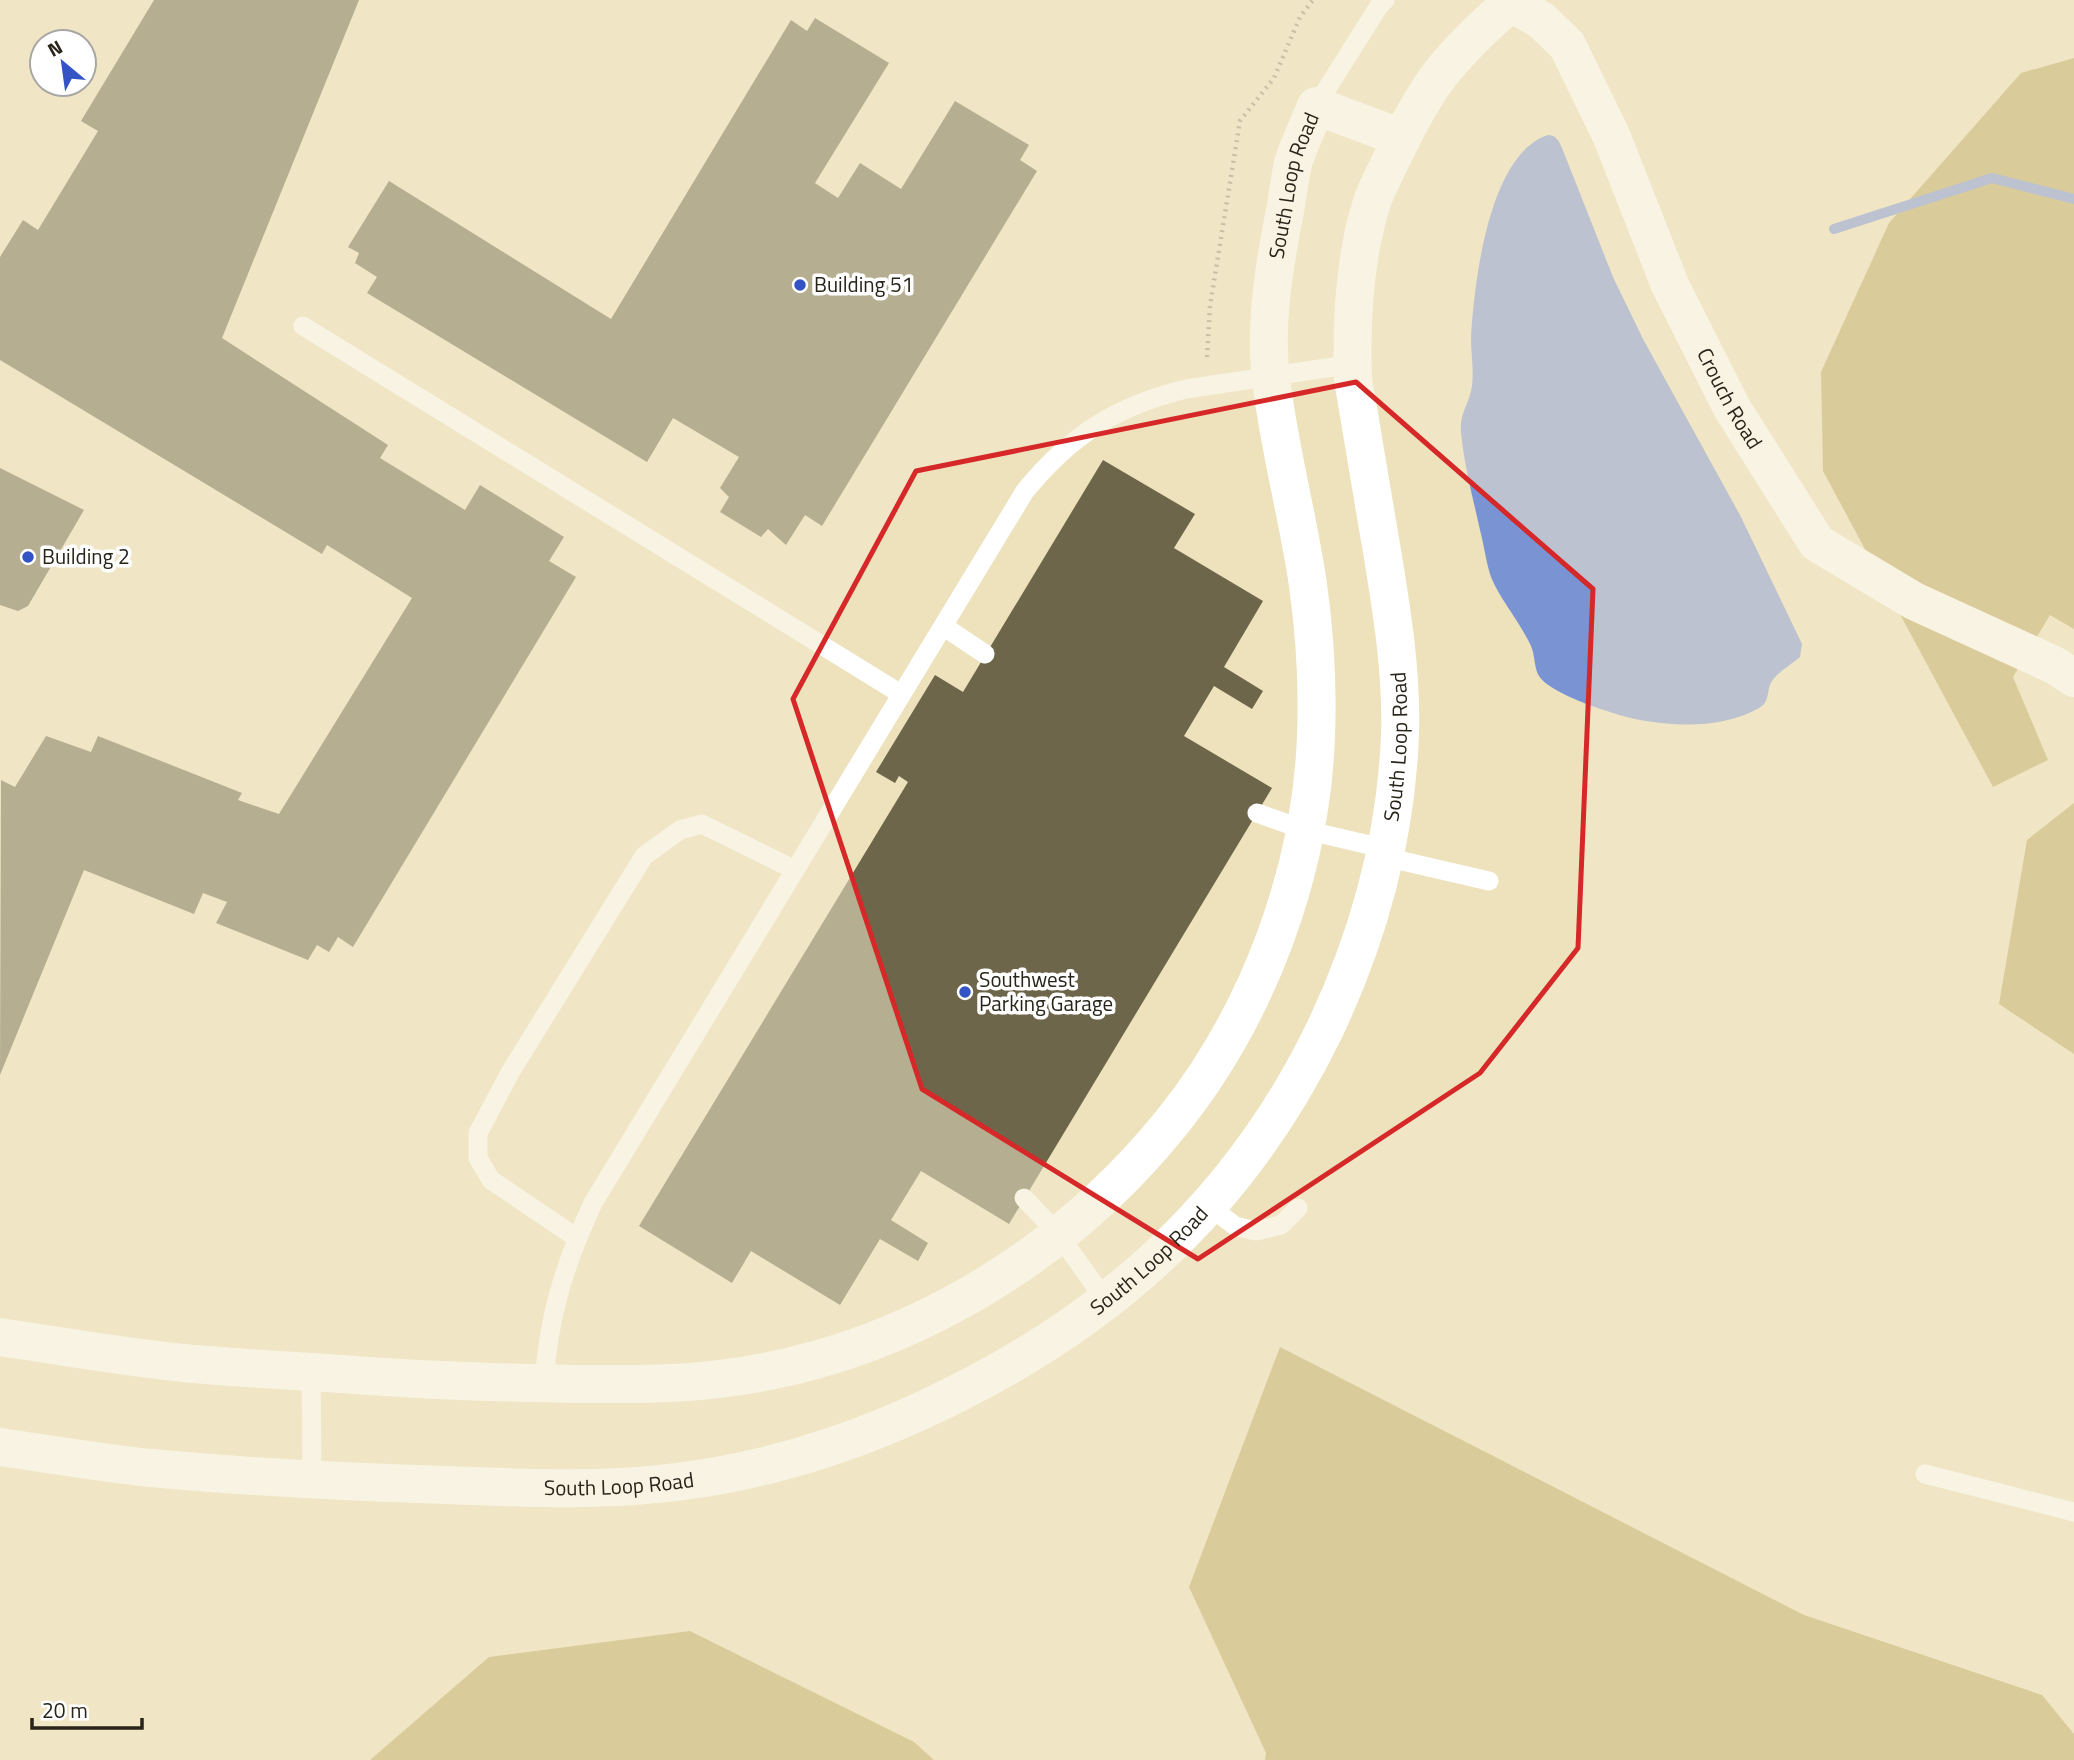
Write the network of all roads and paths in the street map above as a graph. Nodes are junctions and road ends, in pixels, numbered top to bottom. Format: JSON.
{"nodes":[{"id":1,"x":1313,"y":0,"type":"edge"},
{"id":2,"x":1385,"y":0,"type":"edge"},
{"id":3,"x":1512,"y":1,"type":"edge"},
{"id":4,"x":1316,"y":106,"type":"junction"},
{"id":5,"x":1402,"y":138,"type":"junction"},
{"id":6,"x":303,"y":326,"type":"dead end"},
{"id":7,"x":1353,"y":364,"type":"junction"},
{"id":8,"x":1270,"y":375,"type":"junction"},
{"id":9,"x":1205,"y":386,"type":"junction"},
{"id":10,"x":943,"y":626,"type":"junction"},
{"id":11,"x":985,"y":654,"type":"dead end"},
{"id":12,"x":2074,"y":678,"type":"edge"},
{"id":13,"x":901,"y":694,"type":"junction"},
{"id":14,"x":1257,"y":813,"type":"dead end"},
{"id":15,"x":1305,"y":830,"type":"junction"},
{"id":16,"x":1386,"y":853,"type":"junction"},
{"id":17,"x":794,"y":870,"type":"junction"},
{"id":18,"x":1489,"y":881,"type":"dead end"},
{"id":19,"x":1024,"y":1198,"type":"dead end"},
{"id":20,"x":1209,"y":1206,"type":"junction"},
{"id":21,"x":1298,"y":1208,"type":"dead end"},
{"id":22,"x":1059,"y":1236,"type":"junction"},
{"id":23,"x":576,"y":1238,"type":"junction"},
{"id":24,"x":1107,"y":1301,"type":"junction"},
{"id":25,"x":0,"y":1337,"type":"edge"},
{"id":26,"x":312,"y":1372,"type":"junction"},
{"id":27,"x":544,"y":1384,"type":"junction"},
{"id":28,"x":0,"y":1447,"type":"edge"},
{"id":29,"x":1925,"y":1474,"type":"dead end"},
{"id":30,"x":312,"y":1481,"type":"junction"},
{"id":31,"x":2074,"y":1512,"type":"edge"}],
"edges":[{"from":1,"to":9,"type":"path"},
{"from":2,"to":4,"type":"lane"},
{"from":3,"to":5,"type":"street","name":"South Loop Road"},
{"from":3,"to":12,"type":"street","name":"Crouch Road"},
{"from":4,"to":5,"type":"street","name":"South Loop Road"},
{"from":4,"to":8,"type":"street","name":"South Loop Road"},
{"from":5,"to":7,"type":"street","name":"South Loop Road"},
{"from":6,"to":13,"type":"lane"},
{"from":7,"to":8,"type":"lane"},
{"from":7,"to":16,"type":"street","name":"South Loop Road"},
{"from":8,"to":9,"type":"lane"},
{"from":8,"to":15,"type":"street","name":"South Loop Road"},
{"from":9,"to":10,"type":"lane"},
{"from":10,"to":11,"type":"lane"},
{"from":10,"to":13,"type":"lane"},
{"from":13,"to":17,"type":"lane"},
{"from":14,"to":15,"type":"lane"},
{"from":15,"to":16,"type":"lane"},
{"from":15,"to":22,"type":"street","name":"South Loop Road"},
{"from":16,"to":18,"type":"lane"},
{"from":16,"to":20,"type":"street","name":"South Loop Road"},
{"from":17,"to":23,"type":"lane"},
{"from":17,"to":23,"type":"lane"},
{"from":19,"to":22,"type":"lane"},
{"from":20,"to":21,"type":"lane"},
{"from":20,"to":24,"type":"street","name":"South Loop Road"},
{"from":22,"to":24,"type":"lane"},
{"from":22,"to":27,"type":"street","name":"South Loop Road"},
{"from":23,"to":27,"type":"lane"},
{"from":24,"to":30,"type":"street","name":"South Loop Road"},
{"from":25,"to":26,"type":"street","name":"South Loop Road"},
{"from":26,"to":27,"type":"street","name":"South Loop Road"},
{"from":26,"to":30,"type":"lane"},
{"from":28,"to":30,"type":"street","name":"South Loop Road"},
{"from":29,"to":31,"type":"lane"}]}
